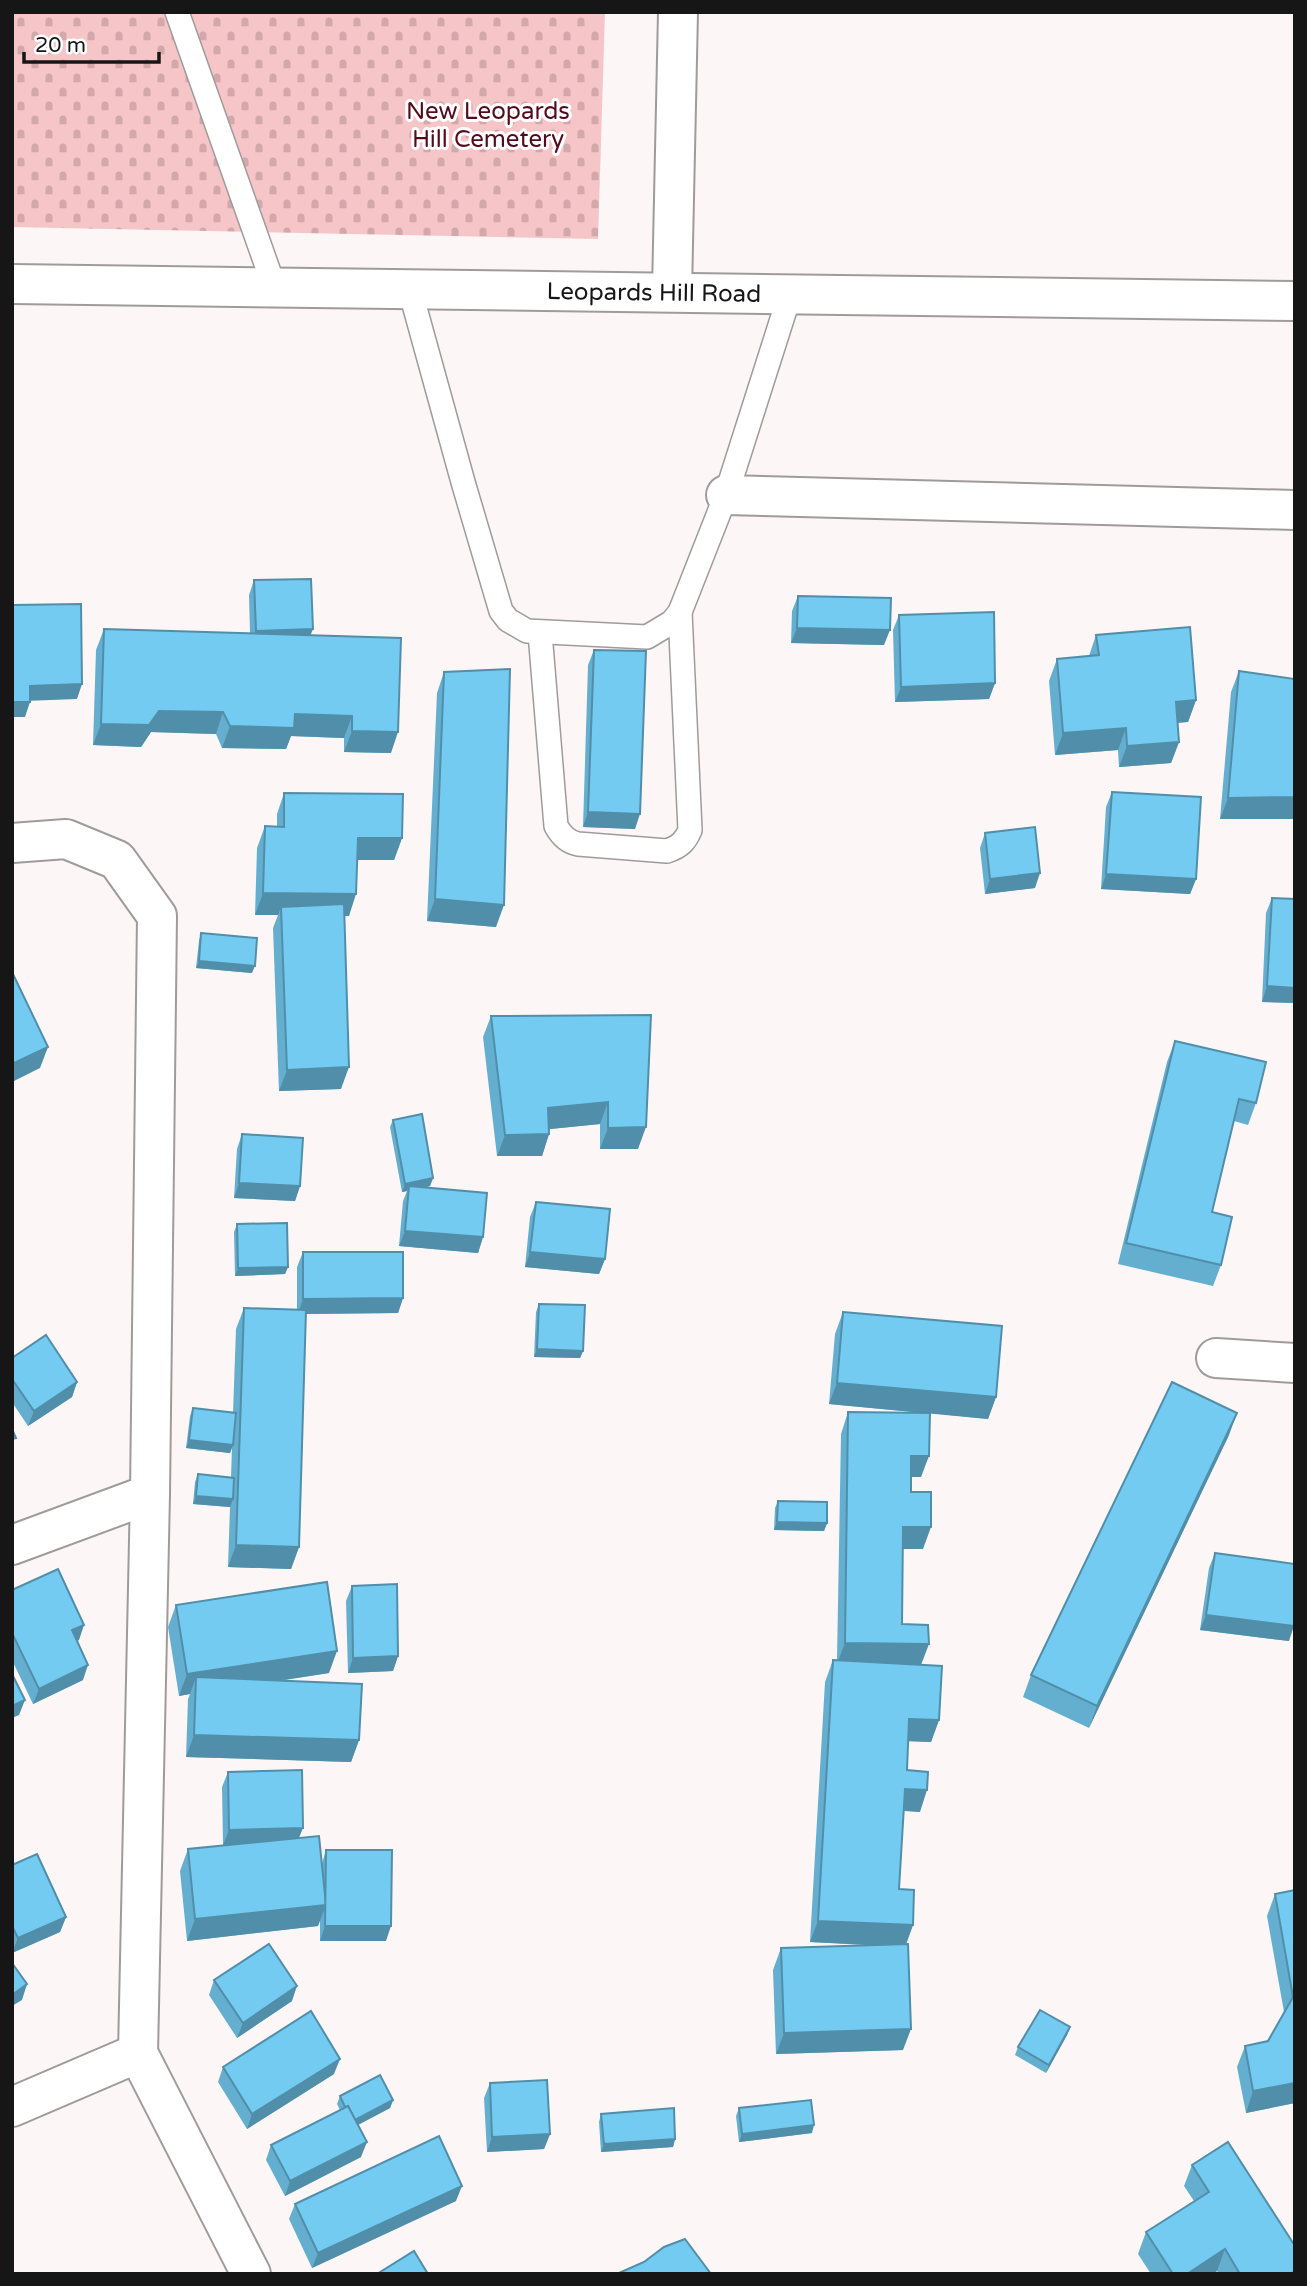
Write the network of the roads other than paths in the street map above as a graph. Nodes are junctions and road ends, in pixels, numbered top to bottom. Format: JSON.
{"nodes":[{"id":1,"x":177,"y":12,"type":"edge"},
{"id":2,"x":678,"y":12,"type":"edge"},
{"id":3,"x":12,"y":284,"type":"edge"},
{"id":4,"x":275,"y":289,"type":"junction"},
{"id":5,"x":410,"y":290,"type":"junction"},
{"id":6,"x":672,"y":291,"type":"junction"},
{"id":7,"x":790,"y":294,"type":"junction"},
{"id":8,"x":1295,"y":301,"type":"edge"},
{"id":9,"x":726,"y":495,"type":"junction"},
{"id":10,"x":1295,"y":510,"type":"edge"},
{"id":11,"x":680,"y":612,"type":"junction"},
{"id":12,"x":540,"y":633,"type":"junction"},
{"id":13,"x":12,"y":843,"type":"edge"},
{"id":14,"x":1216,"y":1358,"type":"dead end"},
{"id":15,"x":1295,"y":1363,"type":"edge"},
{"id":16,"x":150,"y":1494,"type":"junction"},
{"id":17,"x":12,"y":1545,"type":"edge"},
{"id":18,"x":138,"y":2053,"type":"junction"},
{"id":19,"x":12,"y":2107,"type":"edge"},
{"id":20,"x":251,"y":2274,"type":"edge"}],
"edges":[{"from":1,"to":4,"type":"lane"},
{"from":2,"to":6,"type":"street"},
{"from":3,"to":4,"type":"street","name":"Leopards Hill Road"},
{"from":4,"to":5,"type":"street","name":"Leopards Hill Road"},
{"from":5,"to":6,"type":"street","name":"Leopards Hill Road"},
{"from":5,"to":12,"type":"lane"},
{"from":6,"to":7,"type":"street","name":"Leopards Hill Road"},
{"from":7,"to":8,"type":"street","name":"Leopards Hill Road"},
{"from":7,"to":9,"type":"lane"},
{"from":9,"to":10,"type":"street"},
{"from":9,"to":11,"type":"lane"},
{"from":11,"to":12,"type":"lane"},
{"from":11,"to":12,"type":"lane"},
{"from":13,"to":16,"type":"street"},
{"from":14,"to":15,"type":"street"},
{"from":16,"to":17,"type":"street"},
{"from":16,"to":18,"type":"street"},
{"from":18,"to":19,"type":"street"},
{"from":18,"to":20,"type":"street"}]}
